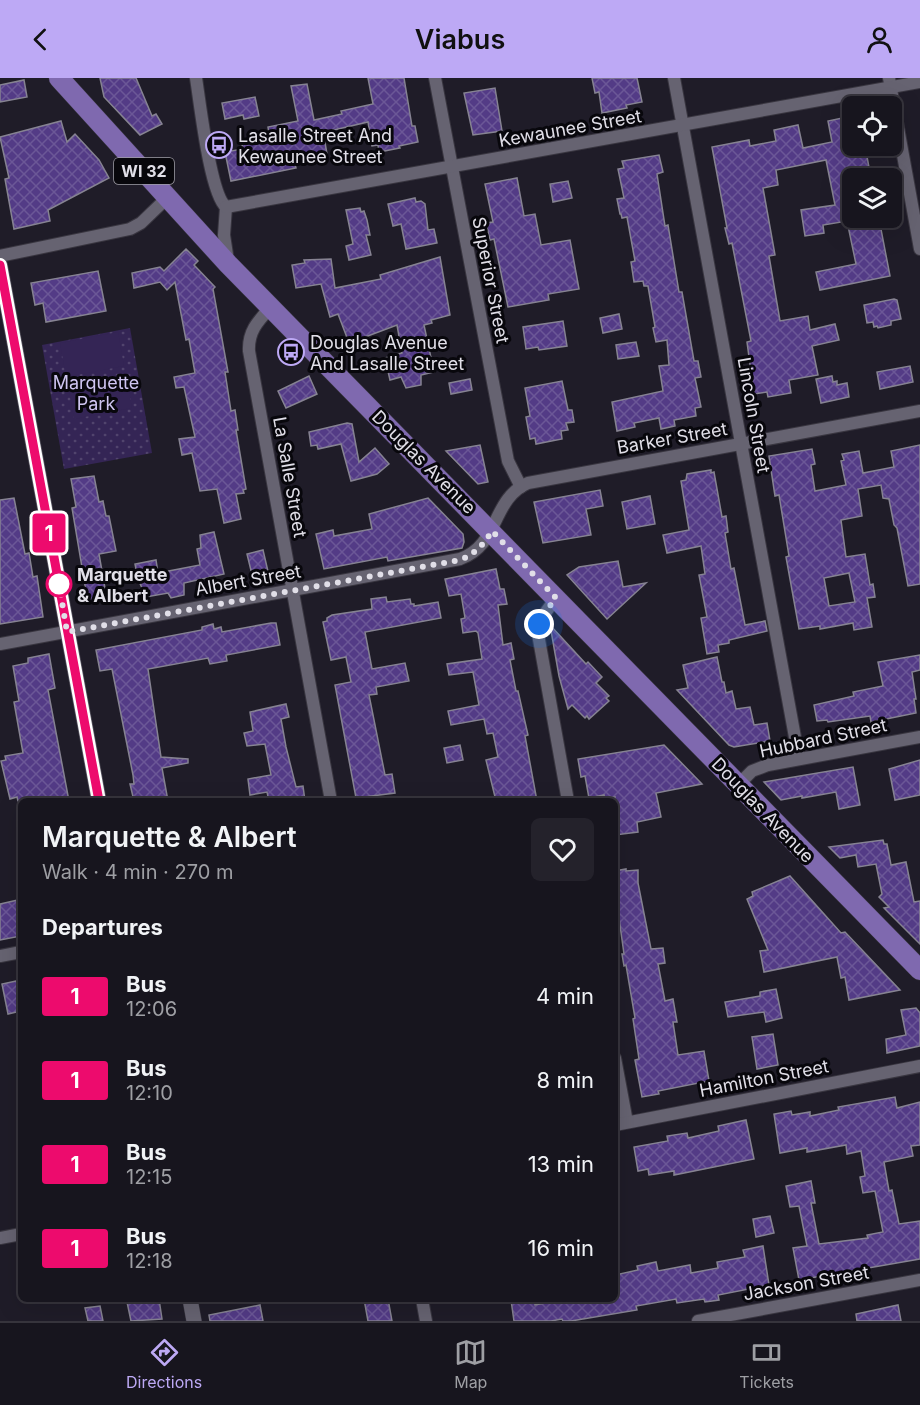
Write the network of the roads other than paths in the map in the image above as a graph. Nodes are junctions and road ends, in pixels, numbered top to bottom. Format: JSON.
{"nodes":[{"id":1,"x":59,"y":78,"type":"edge"},
{"id":2,"x":196,"y":78,"type":"edge"},
{"id":3,"x":435,"y":78,"type":"edge"},
{"id":4,"x":674,"y":78,"type":"edge"},
{"id":5,"x":920,"y":82,"type":"edge"},
{"id":6,"x":889,"y":83,"type":"edge"},
{"id":7,"x":683,"y":125,"type":"junction"},
{"id":8,"x":451,"y":168,"type":"junction"},
{"id":9,"x":168,"y":197,"type":"junction"},
{"id":10,"x":226,"y":207,"type":"junction"},
{"id":11,"x":920,"y":249,"type":"edge"},
{"id":12,"x":0,"y":256,"type":"edge"},
{"id":13,"x":228,"y":264,"type":"junction"},
{"id":14,"x":0,"y":265,"type":"edge"},
{"id":15,"x":271,"y":307,"type":"junction"},
{"id":16,"x":920,"y":411,"type":"edge"},
{"id":17,"x":741,"y":443,"type":"junction"},
{"id":18,"x":521,"y":487,"type":"junction"},
{"id":19,"x":492,"y":531,"type":"junction"},
{"id":20,"x":292,"y":590,"type":"junction"},
{"id":21,"x":556,"y":598,"type":"junction"},
{"id":22,"x":67,"y":632,"type":"junction"},
{"id":23,"x":0,"y":644,"type":"edge"},
{"id":24,"x":920,"y":737,"type":"edge"},
{"id":25,"x":799,"y":759,"type":"junction"},
{"id":26,"x":738,"y":785,"type":"junction"},
{"id":27,"x":98,"y":798,"type":"edge"},
{"id":28,"x":330,"y":798,"type":"edge"},
{"id":29,"x":567,"y":798,"type":"edge"},
{"id":30,"x":18,"y":953,"type":"edge"},
{"id":31,"x":0,"y":956,"type":"edge"},
{"id":32,"x":920,"y":970,"type":"edge"},
{"id":33,"x":920,"y":1066,"type":"edge"},
{"id":34,"x":618,"y":1091,"type":"edge"},
{"id":35,"x":621,"y":1124,"type":"edge"},
{"id":36,"x":18,"y":1235,"type":"edge"},
{"id":37,"x":0,"y":1238,"type":"edge"},
{"id":38,"x":920,"y":1280,"type":"edge"},
{"id":39,"x":191,"y":1302,"type":"edge"},
{"id":40,"x":423,"y":1302,"type":"edge"},
{"id":41,"x":194,"y":1321,"type":"edge"},
{"id":42,"x":426,"y":1321,"type":"edge"},
{"id":43,"x":698,"y":1321,"type":"edge"}],
"edges":[{"from":1,"to":9,"type":"main road","name":"Douglas Avenue","number":"WI 32"},
{"from":2,"to":10,"type":"street"},
{"from":3,"to":8,"type":"street","name":"Superior Street"},
{"from":4,"to":7,"type":"street","name":"Lincoln Street"},
{"from":5,"to":6,"type":"street","name":"Kewaunee Street"},
{"from":6,"to":7,"type":"street","name":"Kewaunee Street"},
{"from":6,"to":11,"type":"street"},
{"from":7,"to":8,"type":"street","name":"Kewaunee Street"},
{"from":7,"to":17,"type":"street","name":"Lincoln Street"},
{"from":8,"to":10,"type":"street","name":"Kewaunee Street"},
{"from":8,"to":18,"type":"street","name":"Superior Street"},
{"from":9,"to":12,"type":"street"},
{"from":9,"to":13,"type":"main road","name":"Douglas Avenue","number":"WI 32"},
{"from":10,"to":13,"type":"street"},
{"from":13,"to":15,"type":"main road","name":"Douglas Avenue","number":"WI 32"},
{"from":14,"to":22,"type":"street"},
{"from":15,"to":19,"type":"main road","name":"Douglas Avenue","number":"WI 32"},
{"from":15,"to":20,"type":"street","name":"La Salle Street"},
{"from":16,"to":17,"type":"street","name":"Barker Street"},
{"from":17,"to":18,"type":"street","name":"Barker Street"},
{"from":17,"to":25,"type":"street","name":"Lincoln Street"},
{"from":18,"to":19,"type":"street"},
{"from":19,"to":20,"type":"street","name":"Albert Street"},
{"from":19,"to":21,"type":"main road","name":"Douglas Avenue","number":"WI 32"},
{"from":20,"to":22,"type":"street","name":"Albert Street"},
{"from":20,"to":28,"type":"street","name":"La Salle Street"},
{"from":21,"to":26,"type":"main road","name":"Douglas Avenue","number":"WI 32"},
{"from":21,"to":29,"type":"street"},
{"from":22,"to":23,"type":"street","name":"Albert Street"},
{"from":22,"to":27,"type":"street"},
{"from":24,"to":25,"type":"street","name":"Hubbard Street"},
{"from":25,"to":26,"type":"street","name":"Hubbard Street"},
{"from":26,"to":32,"type":"main road","name":"Douglas Avenue","number":"WI 32"},
{"from":30,"to":31,"type":"street"},
{"from":33,"to":35,"type":"street","name":"Hamilton Street"},
{"from":34,"to":35,"type":"street"},
{"from":36,"to":37,"type":"street"},
{"from":38,"to":43,"type":"street","name":"Jackson Street"},
{"from":39,"to":41,"type":"street"},
{"from":40,"to":42,"type":"street"}]}
